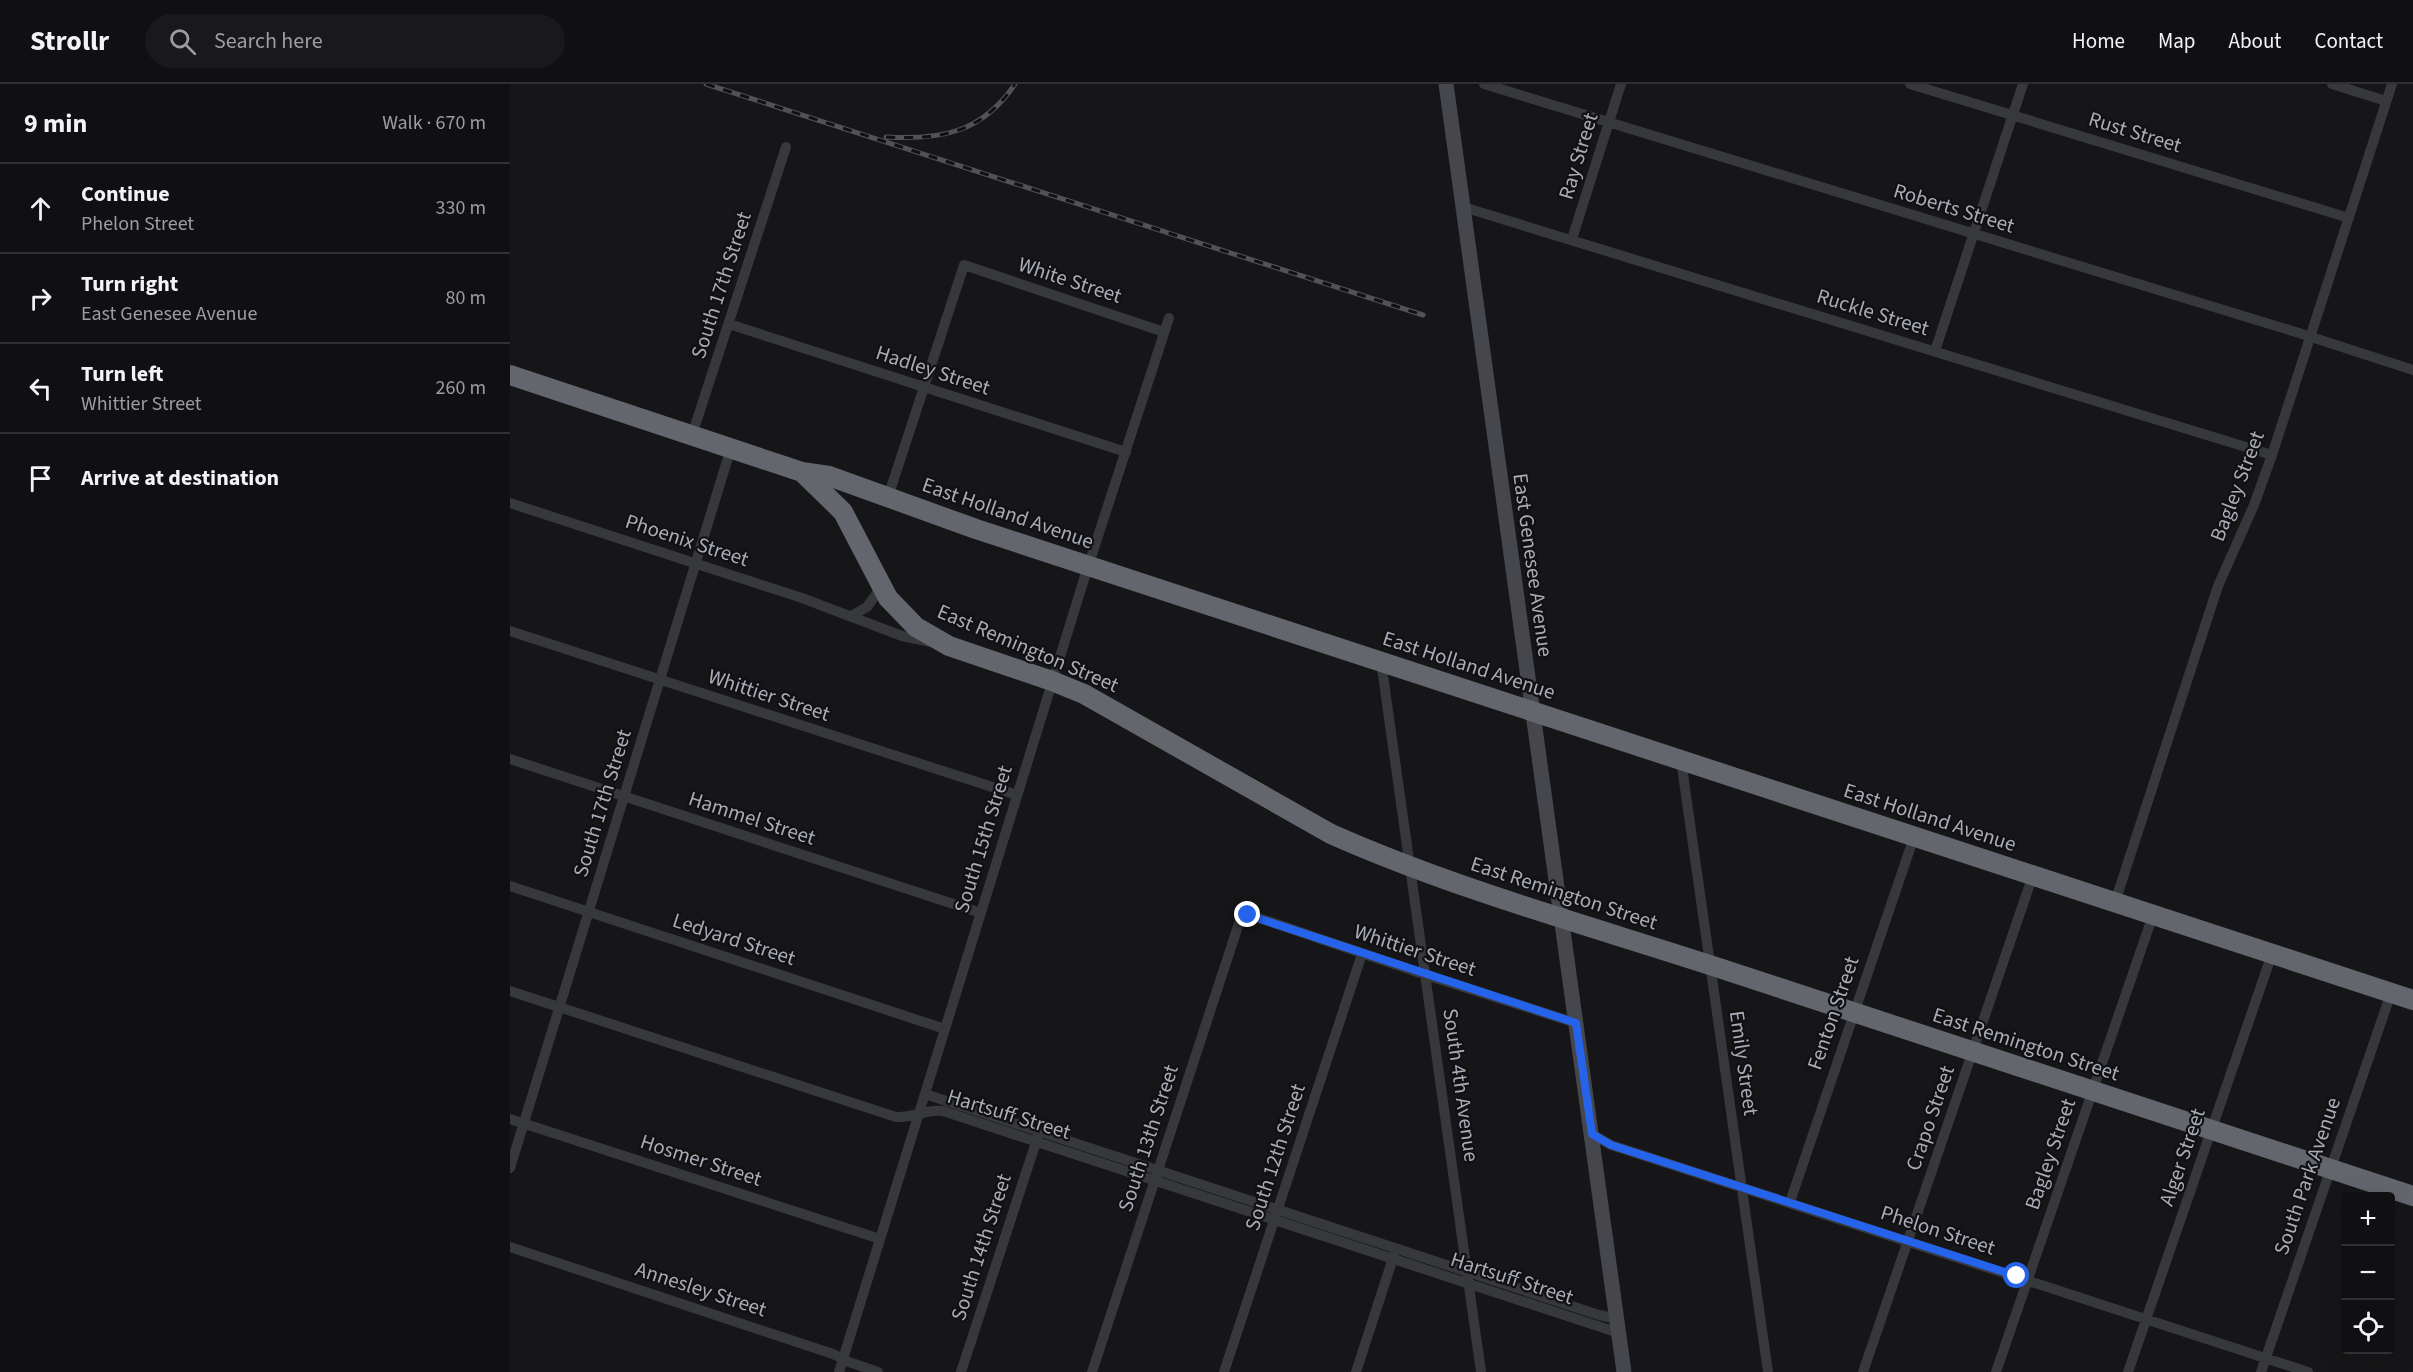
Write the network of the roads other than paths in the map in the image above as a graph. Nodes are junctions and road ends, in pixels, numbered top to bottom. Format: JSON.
{"nodes":[{"id":1,"x":1446,"y":84,"type":"edge"},
{"id":2,"x":1484,"y":84,"type":"edge"},
{"id":3,"x":1621,"y":84,"type":"edge"},
{"id":4,"x":1910,"y":84,"type":"edge"},
{"id":5,"x":2022,"y":84,"type":"edge"},
{"id":6,"x":2332,"y":84,"type":"edge"},
{"id":7,"x":2392,"y":84,"type":"edge"},
{"id":8,"x":2386,"y":101,"type":"junction"},
{"id":9,"x":2012,"y":116,"type":"junction"},
{"id":10,"x":1608,"y":123,"type":"junction"},
{"id":11,"x":786,"y":147,"type":"dead end"},
{"id":12,"x":1463,"y":207,"type":"junction"},
{"id":13,"x":2349,"y":218,"type":"junction"},
{"id":14,"x":1974,"y":234,"type":"junction"},
{"id":15,"x":1572,"y":239,"type":"junction"},
{"id":16,"x":1169,"y":318,"type":"dead end"},
{"id":17,"x":729,"y":324,"type":"junction"},
{"id":18,"x":1164,"y":332,"type":"junction"},
{"id":19,"x":2309,"y":336,"type":"junction"},
{"id":20,"x":1935,"y":351,"type":"junction"},
{"id":21,"x":2413,"y":370,"type":"edge"},
{"id":22,"x":510,"y":375,"type":"edge"},
{"id":23,"x":925,"y":387,"type":"junction"},
{"id":24,"x":692,"y":435,"type":"junction"},
{"id":25,"x":731,"y":448,"type":"junction"},
{"id":26,"x":1126,"y":452,"type":"junction"},
{"id":27,"x":2272,"y":455,"type":"junction"},
{"id":28,"x":802,"y":472,"type":"junction"},
{"id":29,"x":888,"y":497,"type":"junction"},
{"id":30,"x":510,"y":503,"type":"edge"},
{"id":31,"x":696,"y":564,"type":"junction"},
{"id":32,"x":1088,"y":566,"type":"junction"},
{"id":33,"x":882,"y":586,"type":"junction"},
{"id":34,"x":851,"y":616,"type":"junction"},
{"id":35,"x":510,"y":631,"type":"edge"},
{"id":36,"x":949,"y":646,"type":"junction"},
{"id":37,"x":1381,"y":661,"type":"junction"},
{"id":38,"x":661,"y":680,"type":"junction"},
{"id":39,"x":1052,"y":681,"type":"junction"},
{"id":40,"x":1531,"y":711,"type":"junction"},
{"id":41,"x":510,"y":759,"type":"edge"},
{"id":42,"x":1681,"y":760,"type":"junction"},
{"id":43,"x":1017,"y":795,"type":"junction"},
{"id":44,"x":625,"y":797,"type":"junction"},
{"id":45,"x":1914,"y":837,"type":"junction"},
{"id":46,"x":1411,"y":868,"type":"junction"},
{"id":47,"x":2033,"y":875,"type":"junction"},
{"id":48,"x":510,"y":886,"type":"edge"},
{"id":49,"x":2115,"y":902,"type":"junction"},
{"id":50,"x":589,"y":912,"type":"junction"},
{"id":51,"x":981,"y":913,"type":"junction"},
{"id":52,"x":2153,"y":915,"type":"junction"},
{"id":53,"x":1243,"y":916,"type":"joint"},
{"id":54,"x":1561,"y":919,"type":"junction"},
{"id":55,"x":1362,"y":954,"type":"junction"},
{"id":56,"x":2272,"y":954,"type":"junction"},
{"id":57,"x":1712,"y":966,"type":"junction"},
{"id":58,"x":1426,"y":975,"type":"junction"},
{"id":59,"x":510,"y":991,"type":"edge"},
{"id":60,"x":2391,"y":993,"type":"junction"},
{"id":61,"x":2413,"y":1000,"type":"edge"},
{"id":62,"x":560,"y":1008,"type":"junction"},
{"id":63,"x":1854,"y":1013,"type":"junction"},
{"id":64,"x":1576,"y":1023,"type":"junction"},
{"id":65,"x":945,"y":1029,"type":"junction"},
{"id":66,"x":1973,"y":1052,"type":"junction"},
{"id":67,"x":2091,"y":1092,"type":"junction"},
{"id":68,"x":925,"y":1095,"type":"junction"},
{"id":69,"x":919,"y":1114,"type":"junction"},
{"id":70,"x":510,"y":1119,"type":"edge"},
{"id":71,"x":524,"y":1124,"type":"junction"},
{"id":72,"x":2211,"y":1130,"type":"junction"},
{"id":73,"x":1592,"y":1134,"type":"junction"},
{"id":74,"x":1038,"y":1138,"type":"junction"},
{"id":75,"x":510,"y":1168,"type":"edge"},
{"id":76,"x":2330,"y":1169,"type":"junction"},
{"id":77,"x":1156,"y":1176,"type":"junction"},
{"id":78,"x":1741,"y":1186,"type":"junction"},
{"id":79,"x":2413,"y":1196,"type":"edge"},
{"id":80,"x":1790,"y":1202,"type":"junction"},
{"id":81,"x":1276,"y":1216,"type":"junction"},
{"id":82,"x":880,"y":1239,"type":"junction"},
{"id":83,"x":1909,"y":1241,"type":"junction"},
{"id":84,"x":510,"y":1247,"type":"edge"},
{"id":85,"x":1395,"y":1255,"type":"junction"},
{"id":86,"x":1468,"y":1279,"type":"junction"},
{"id":87,"x":2028,"y":1280,"type":"junction"},
{"id":88,"x":2147,"y":1319,"type":"junction"},
{"id":89,"x":1618,"y":1326,"type":"junction"},
{"id":90,"x":843,"y":1358,"type":"junction"},
{"id":91,"x":2265,"y":1358,"type":"junction"},
{"id":92,"x":839,"y":1372,"type":"edge"},
{"id":93,"x":878,"y":1372,"type":"edge"},
{"id":94,"x":961,"y":1372,"type":"edge"},
{"id":95,"x":1092,"y":1372,"type":"edge"},
{"id":96,"x":1224,"y":1372,"type":"edge"},
{"id":97,"x":1356,"y":1372,"type":"edge"},
{"id":98,"x":1481,"y":1372,"type":"edge"},
{"id":99,"x":1624,"y":1372,"type":"edge"},
{"id":100,"x":1768,"y":1372,"type":"edge"},
{"id":101,"x":1863,"y":1372,"type":"edge"},
{"id":102,"x":1996,"y":1372,"type":"edge"},
{"id":103,"x":2128,"y":1372,"type":"edge"},
{"id":104,"x":2260,"y":1372,"type":"edge"},
{"id":105,"x":2308,"y":1372,"type":"edge"}],
"edges":[{"from":1,"to":12,"type":"main road","name":"East Genesee Avenue"},
{"from":2,"to":10,"type":"street","name":"Roberts Street"},
{"from":3,"to":10,"type":"street","name":"Ray Street"},
{"from":4,"to":9,"type":"street","name":"Rust Street"},
{"from":5,"to":9,"type":"street"},
{"from":6,"to":8,"type":"street"},
{"from":7,"to":8,"type":"street","name":"Bagley Street"},
{"from":8,"to":13,"type":"street","name":"Bagley Street"},
{"from":9,"to":13,"type":"street","name":"Rust Street"},
{"from":9,"to":14,"type":"street"},
{"from":10,"to":14,"type":"street","name":"Roberts Street"},
{"from":10,"to":15,"type":"street","name":"Ray Street"},
{"from":11,"to":17,"type":"street","name":"South 17th Street"},
{"from":12,"to":15,"type":"street","name":"Ruckle Street"},
{"from":12,"to":40,"type":"main road","name":"East Genesee Avenue"},
{"from":13,"to":19,"type":"street","name":"Bagley Street"},
{"from":14,"to":19,"type":"street","name":"Roberts Street"},
{"from":14,"to":20,"type":"street"},
{"from":15,"to":20,"type":"street","name":"Ruckle Street"},
{"from":16,"to":18,"type":"street","name":"South 15th Street"},
{"from":17,"to":23,"type":"street","name":"Hadley Street"},
{"from":17,"to":24,"type":"street","name":"South 17th Street"},
{"from":18,"to":23,"type":"street","name":"White Street"},
{"from":18,"to":26,"type":"street","name":"South 15th Street"},
{"from":19,"to":21,"type":"street","name":"Roberts Street"},
{"from":19,"to":27,"type":"street","name":"Bagley Street"},
{"from":20,"to":27,"type":"street","name":"Ruckle Street"},
{"from":22,"to":24,"type":"highway","name":"East Holland Avenue"},
{"from":23,"to":26,"type":"street","name":"Hadley Street"},
{"from":23,"to":29,"type":"street"},
{"from":24,"to":25,"type":"highway","name":"East Holland Avenue"},
{"from":25,"to":28,"type":"highway","name":"East Holland Avenue"},
{"from":25,"to":31,"type":"street","name":"South 17th Street"},
{"from":26,"to":32,"type":"street","name":"South 15th Street"},
{"from":27,"to":49,"type":"street","name":"Bagley Street"},
{"from":28,"to":29,"type":"highway","name":"East Holland Avenue"},
{"from":28,"to":33,"type":"highway","name":"East Remington Street"},
{"from":29,"to":32,"type":"highway","name":"East Holland Avenue"},
{"from":30,"to":31,"type":"street","name":"Phoenix Street"},
{"from":31,"to":34,"type":"street","name":"Phoenix Street"},
{"from":31,"to":38,"type":"street","name":"South 17th Street"},
{"from":32,"to":37,"type":"highway","name":"East Holland Avenue"},
{"from":32,"to":39,"type":"street","name":"South 15th Street"},
{"from":33,"to":34,"type":"street"},
{"from":33,"to":36,"type":"highway","name":"East Remington Street"},
{"from":34,"to":36,"type":"street","name":"Phoenix Street"},
{"from":35,"to":38,"type":"street","name":"Whittier Street"},
{"from":36,"to":39,"type":"highway","name":"East Remington Street"},
{"from":37,"to":40,"type":"highway","name":"East Holland Avenue"},
{"from":37,"to":46,"type":"street","name":"South 4th Avenue"},
{"from":38,"to":43,"type":"street","name":"Whittier Street"},
{"from":38,"to":44,"type":"street","name":"South 17th Street"},
{"from":39,"to":43,"type":"street","name":"South 15th Street"},
{"from":39,"to":46,"type":"highway","name":"East Remington Street"},
{"from":40,"to":42,"type":"highway","name":"East Holland Avenue"},
{"from":40,"to":54,"type":"main road","name":"East Genesee Avenue"},
{"from":41,"to":44,"type":"street","name":"Hammel Street"},
{"from":42,"to":45,"type":"highway","name":"East Holland Avenue"},
{"from":42,"to":57,"type":"street","name":"Emily Street"},
{"from":43,"to":51,"type":"street","name":"South 15th Street"},
{"from":44,"to":50,"type":"street","name":"South 17th Street"},
{"from":44,"to":51,"type":"street","name":"Hammel Street"},
{"from":45,"to":47,"type":"highway","name":"East Holland Avenue"},
{"from":45,"to":63,"type":"street","name":"Fenton Street"},
{"from":46,"to":54,"type":"highway","name":"East Remington Street"},
{"from":46,"to":58,"type":"street","name":"South 4th Avenue"},
{"from":47,"to":49,"type":"highway","name":"East Holland Avenue"},
{"from":47,"to":66,"type":"street","name":"Crapo Street"},
{"from":48,"to":50,"type":"street","name":"Ledyard Street"},
{"from":49,"to":52,"type":"highway","name":"East Holland Avenue"},
{"from":50,"to":62,"type":"street","name":"South 17th Street"},
{"from":50,"to":65,"type":"street","name":"Ledyard Street"},
{"from":51,"to":65,"type":"street","name":"South 15th Street"},
{"from":52,"to":56,"type":"highway","name":"East Holland Avenue"},
{"from":52,"to":67,"type":"street","name":"Bagley Street"},
{"from":53,"to":55,"type":"street","name":"Whittier Street"},
{"from":53,"to":77,"type":"street","name":"South 13th Street"},
{"from":54,"to":57,"type":"highway","name":"East Remington Street"},
{"from":54,"to":64,"type":"main road","name":"East Genesee Avenue"},
{"from":55,"to":58,"type":"street","name":"Whittier Street"},
{"from":55,"to":81,"type":"street","name":"South 12th Street"},
{"from":56,"to":60,"type":"highway","name":"East Holland Avenue"},
{"from":56,"to":72,"type":"street","name":"Alger Street"},
{"from":57,"to":63,"type":"highway","name":"East Remington Street"},
{"from":57,"to":78,"type":"street","name":"Emily Street"},
{"from":58,"to":64,"type":"street","name":"Whittier Street"},
{"from":58,"to":86,"type":"street","name":"South 4th Avenue"},
{"from":59,"to":62,"type":"street","name":"Hartsuff Street"},
{"from":60,"to":61,"type":"highway","name":"East Holland Avenue"},
{"from":60,"to":76,"type":"street","name":"South Park Avenue"},
{"from":62,"to":69,"type":"street","name":"Hartsuff Street"},
{"from":62,"to":71,"type":"street","name":"South 17th Street"},
{"from":63,"to":66,"type":"highway","name":"East Remington Street"},
{"from":63,"to":80,"type":"street","name":"Fenton Street"},
{"from":64,"to":73,"type":"main road","name":"East Genesee Avenue"},
{"from":65,"to":68,"type":"street","name":"South 15th Street"},
{"from":66,"to":67,"type":"highway","name":"East Remington Street"},
{"from":66,"to":83,"type":"street","name":"Crapo Street"},
{"from":67,"to":72,"type":"highway","name":"East Remington Street"},
{"from":67,"to":87,"type":"street","name":"Bagley Street"},
{"from":68,"to":69,"type":"street","name":"South 15th Street"},
{"from":68,"to":74,"type":"street","name":"Hartsuff Street"},
{"from":69,"to":74,"type":"street","name":"Hartsuff Street"},
{"from":69,"to":82,"type":"street","name":"South 15th Street"},
{"from":70,"to":71,"type":"street","name":"Hosmer Street"},
{"from":71,"to":75,"type":"street","name":"South 17th Street"},
{"from":71,"to":82,"type":"street","name":"Hosmer Street"},
{"from":72,"to":76,"type":"highway","name":"East Remington Street"},
{"from":72,"to":88,"type":"street","name":"Alger Street"},
{"from":73,"to":78,"type":"street","name":"Phelon Street"},
{"from":73,"to":89,"type":"main road","name":"East Genesee Avenue"},
{"from":74,"to":77,"type":"street","name":"Hartsuff Street"},
{"from":74,"to":94,"type":"street","name":"South 14th Street"},
{"from":76,"to":79,"type":"highway","name":"East Remington Street"},
{"from":76,"to":91,"type":"street","name":"South Park Avenue"},
{"from":77,"to":81,"type":"street","name":"Hartsuff Street"},
{"from":77,"to":95,"type":"street","name":"South 13th Street"},
{"from":78,"to":80,"type":"street","name":"Phelon Street"},
{"from":78,"to":100,"type":"street","name":"Emily Street"},
{"from":80,"to":83,"type":"street","name":"Phelon Street"},
{"from":81,"to":85,"type":"street","name":"Hartsuff Street"},
{"from":81,"to":96,"type":"street","name":"South 12th Street"},
{"from":82,"to":90,"type":"street","name":"South 15th Street"},
{"from":83,"to":87,"type":"street","name":"Phelon Street"},
{"from":83,"to":101,"type":"street","name":"Crapo Street"},
{"from":84,"to":90,"type":"street","name":"Annesley Street"},
{"from":85,"to":86,"type":"street","name":"Hartsuff Street"},
{"from":85,"to":97,"type":"street"},
{"from":86,"to":89,"type":"street","name":"Hartsuff Street"},
{"from":86,"to":98,"type":"street","name":"South 4th Avenue"},
{"from":87,"to":88,"type":"street","name":"Phelon Street"},
{"from":87,"to":102,"type":"street","name":"Bagley Street"},
{"from":88,"to":91,"type":"street","name":"Phelon Street"},
{"from":88,"to":103,"type":"street","name":"Alger Street"},
{"from":89,"to":99,"type":"main road","name":"East Genesee Avenue"},
{"from":90,"to":92,"type":"street","name":"South 15th Street"},
{"from":90,"to":93,"type":"street","name":"Annesley Street"},
{"from":91,"to":104,"type":"street","name":"South Park Avenue"},
{"from":91,"to":105,"type":"street","name":"Phelon Street"}]}
